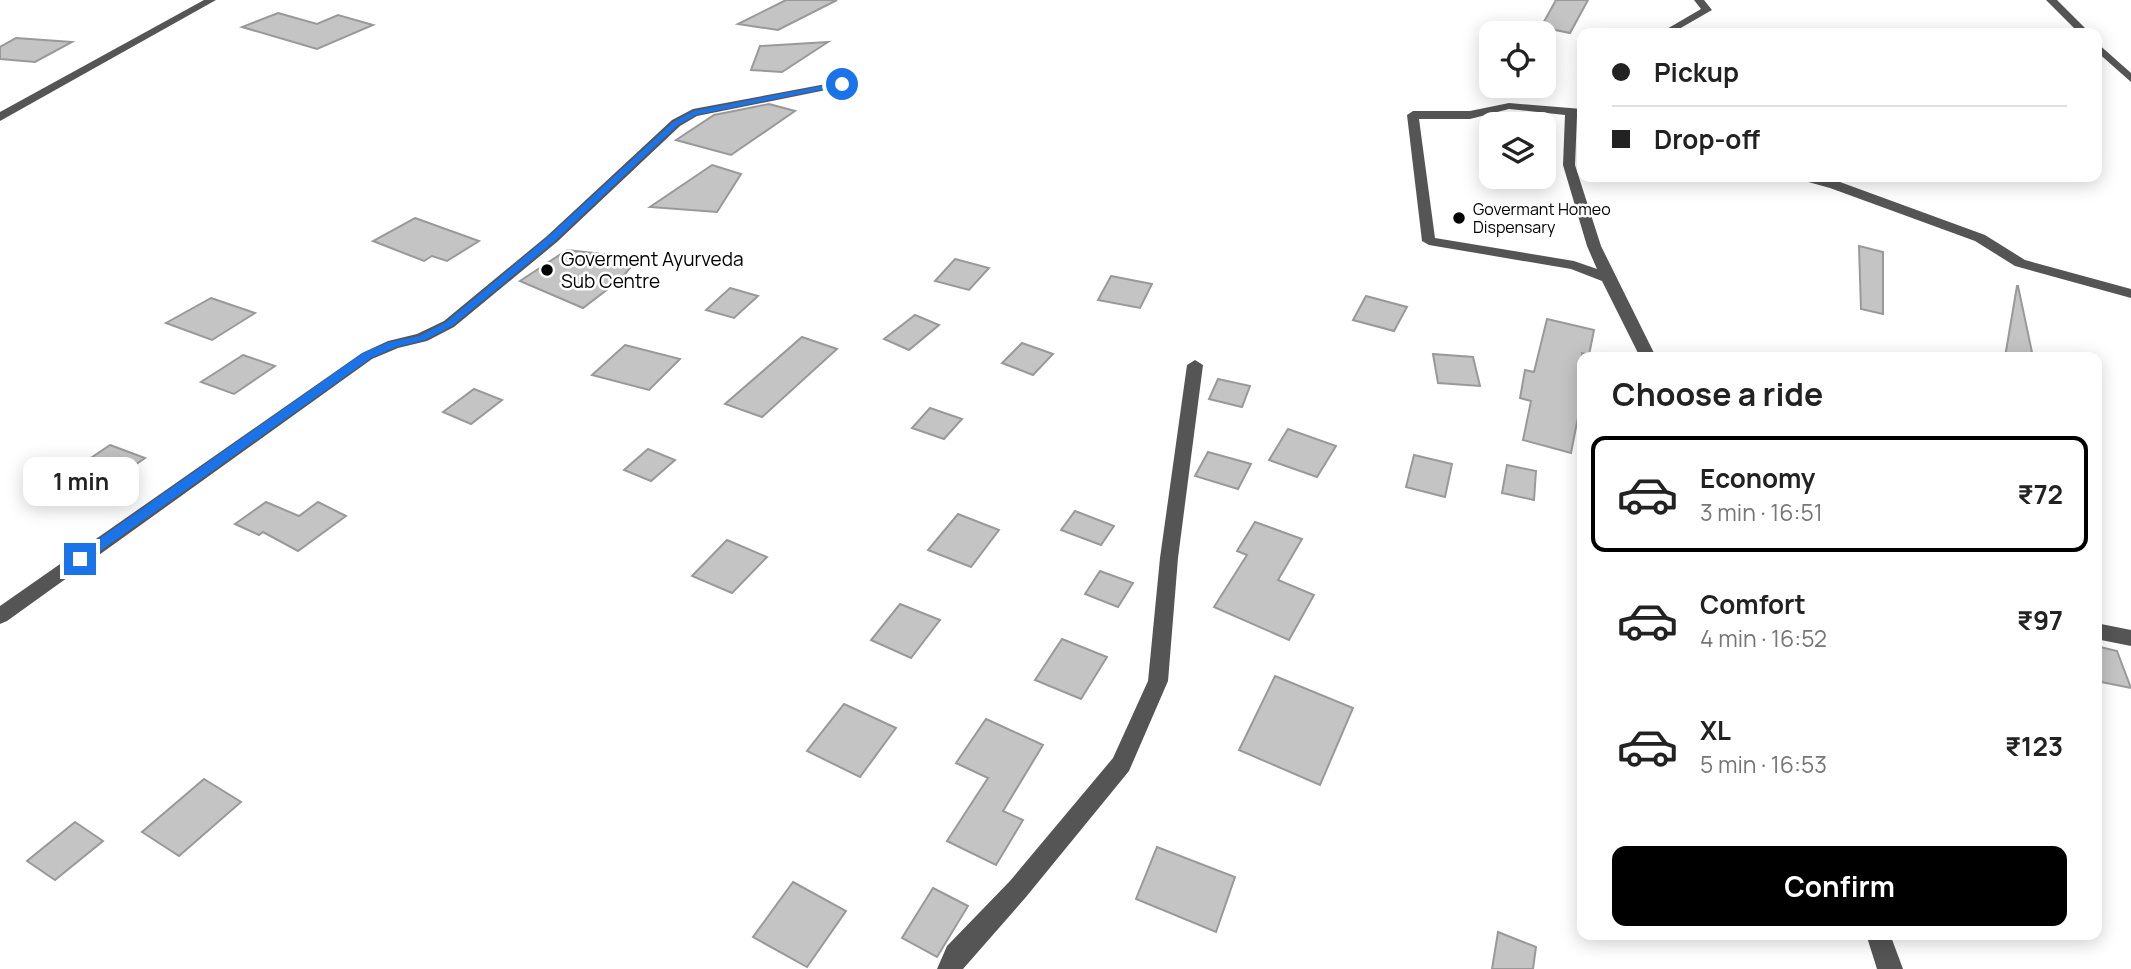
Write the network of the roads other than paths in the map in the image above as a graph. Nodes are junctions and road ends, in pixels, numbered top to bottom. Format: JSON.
{"nodes":[{"id":1,"x":211,"y":0,"type":"edge"},
{"id":2,"x":1699,"y":0,"type":"edge"},
{"id":3,"x":2051,"y":0,"type":"edge"},
{"id":4,"x":1674,"y":28,"type":"edge"},
{"id":5,"x":2080,"y":28,"type":"edge"},
{"id":6,"x":2102,"y":51,"type":"edge"},
{"id":7,"x":2131,"y":79,"type":"edge"},
{"id":8,"x":842,"y":84,"type":"dead end"},
{"id":9,"x":1577,"y":113,"type":"edge"},
{"id":10,"x":0,"y":117,"type":"edge"},
{"id":11,"x":1824,"y":182,"type":"edge"},
{"id":12,"x":1608,"y":278,"type":"junction"},
{"id":13,"x":2131,"y":294,"type":"edge"},
{"id":14,"x":1645,"y":352,"type":"edge"},
{"id":15,"x":1195,"y":365,"type":"dead end"},
{"id":16,"x":0,"y":616,"type":"edge"},
{"id":17,"x":2102,"y":632,"type":"edge"},
{"id":18,"x":2131,"y":638,"type":"edge"},
{"id":19,"x":1880,"y":940,"type":"edge"},
{"id":20,"x":950,"y":969,"type":"edge"},
{"id":21,"x":1889,"y":969,"type":"edge"}],
"edges":[{"from":1,"to":10,"type":"street"},
{"from":2,"to":4,"type":"street"},
{"from":3,"to":5,"type":"street"},
{"from":6,"to":7,"type":"street"},
{"from":8,"to":16,"type":"street"},
{"from":9,"to":12,"type":"street"},
{"from":9,"to":12,"type":"street"},
{"from":11,"to":13,"type":"street"},
{"from":12,"to":14,"type":"street"},
{"from":15,"to":20,"type":"street"},
{"from":17,"to":18,"type":"street"},
{"from":19,"to":21,"type":"street"}]}
